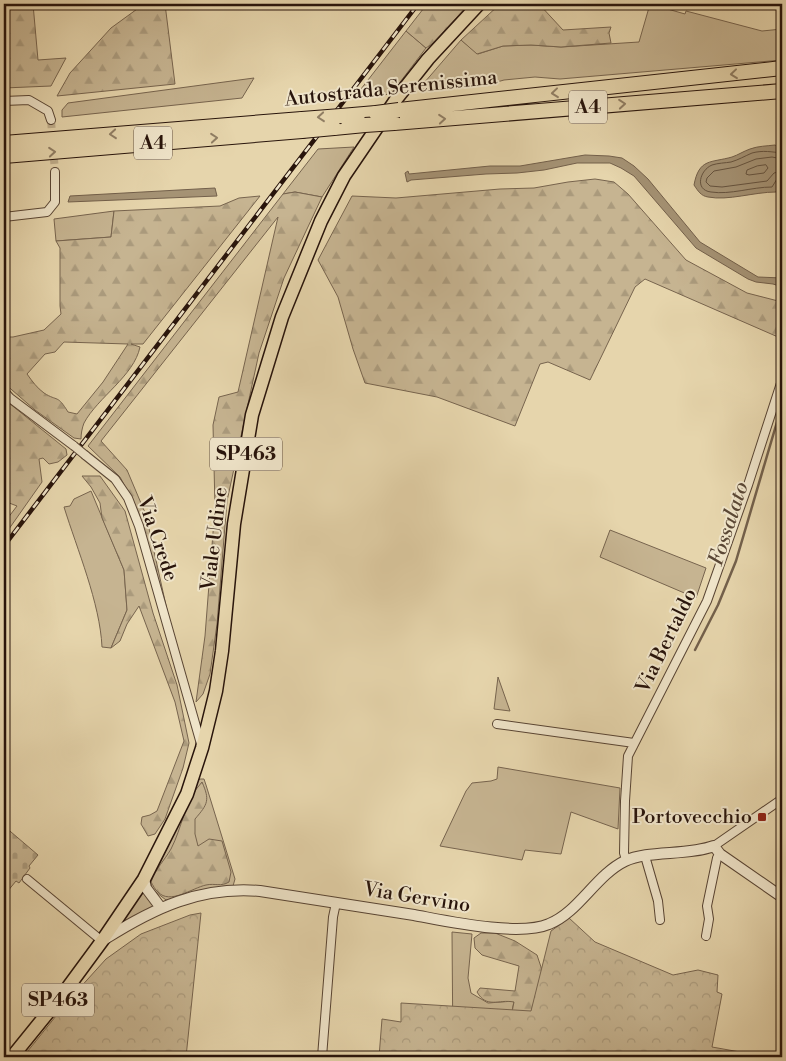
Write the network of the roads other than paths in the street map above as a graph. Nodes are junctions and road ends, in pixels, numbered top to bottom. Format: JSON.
{"nodes":[{"id":1,"x":479,"y":4,"type":"edge"},
{"id":2,"x":782,"y":68,"type":"edge"},
{"id":3,"x":782,"y":91,"type":"edge"},
{"id":4,"x":4,"y":101,"type":"edge"},
{"id":5,"x":396,"y":117,"type":"junction"},
{"id":6,"x":51,"y":120,"type":"tunnel mouth"},
{"id":7,"x":338,"y":122,"type":"junction"},
{"id":8,"x":302,"y":125,"type":"junction"},
{"id":9,"x":4,"y":143,"type":"edge"},
{"id":10,"x":4,"y":156,"type":"edge"},
{"id":11,"x":55,"y":172,"type":"tunnel mouth"},
{"id":12,"x":4,"y":217,"type":"edge"},
{"id":13,"x":782,"y":380,"type":"edge"},
{"id":14,"x":4,"y":391,"type":"edge"},
{"id":15,"x":497,"y":724,"type":"dead end"},
{"id":16,"x":634,"y":743,"type":"junction"},
{"id":17,"x":202,"y":748,"type":"junction"},
{"id":18,"x":782,"y":800,"type":"edge"},
{"id":19,"x":717,"y":850,"type":"junction"},
{"id":20,"x":644,"y":856,"type":"junction"},
{"id":21,"x":625,"y":857,"type":"junction"},
{"id":22,"x":27,"y":878,"type":"dead end"},
{"id":23,"x":144,"y":879,"type":"junction"},
{"id":24,"x":782,"y":897,"type":"edge"},
{"id":25,"x":336,"y":903,"type":"junction"},
{"id":26,"x":162,"y":908,"type":"junction"},
{"id":27,"x":660,"y":920,"type":"dead end"},
{"id":28,"x":706,"y":936,"type":"dead end"},
{"id":29,"x":102,"y":941,"type":"junction"},
{"id":30,"x":12,"y":1057,"type":"edge"},
{"id":31,"x":322,"y":1057,"type":"edge"}],
"edges":[{"from":1,"to":17,"type":"main road","name":"Viale Udine","number":"SP463"},
{"from":2,"to":5,"type":"highway","name":"Autostrada Serenissima","number":"A4","one_way":true},
{"from":5,"to":3,"type":"highway","name":"Autostrada Serenissima","number":"A4","one_way":true},
{"from":4,"to":6,"type":"street"},
{"from":5,"to":7,"type":"highway","name":"Autostrada Serenissima","number":"A4","bridge":true},
{"from":5,"to":7,"type":"highway","name":"Autostrada Serenissima","number":"A4","bridge":true},
{"from":7,"to":8,"type":"highway","name":"Autostrada Serenissima","number":"A4","bridge":true},
{"from":8,"to":9,"type":"highway","name":"Autostrada Serenissima","number":"A4","one_way":true},
{"from":10,"to":8,"type":"highway","name":"Autostrada Serenissima","number":"A4","one_way":true},
{"from":11,"to":12,"type":"street"},
{"from":13,"to":16,"type":"street","name":"Via Bertaldo"},
{"from":14,"to":17,"type":"street","name":"Via Crede","bridge":true},
{"from":15,"to":16,"type":"street"},
{"from":16,"to":21,"type":"street","name":"Via Bertaldo"},
{"from":17,"to":23,"type":"main road","name":"Viale Udine","number":"SP463"},
{"from":18,"to":19,"type":"street"},
{"from":19,"to":20,"type":"street","name":"Via Gervino"},
{"from":19,"to":24,"type":"street"},
{"from":19,"to":28,"type":"street"},
{"from":20,"to":21,"type":"street","name":"Via Gervino"},
{"from":20,"to":27,"type":"street"},
{"from":21,"to":25,"type":"street","name":"Via Gervino"},
{"from":22,"to":29,"type":"street"},
{"from":23,"to":26,"type":"street"},
{"from":23,"to":29,"type":"main road","name":"Viale Udine","number":"SP463"},
{"from":25,"to":26,"type":"street","name":"Via Gervino"},
{"from":25,"to":31,"type":"street"},
{"from":26,"to":29,"type":"street","name":"Via Gervino"},
{"from":29,"to":30,"type":"main road","name":"Viale Udine","number":"SP463"}]}
